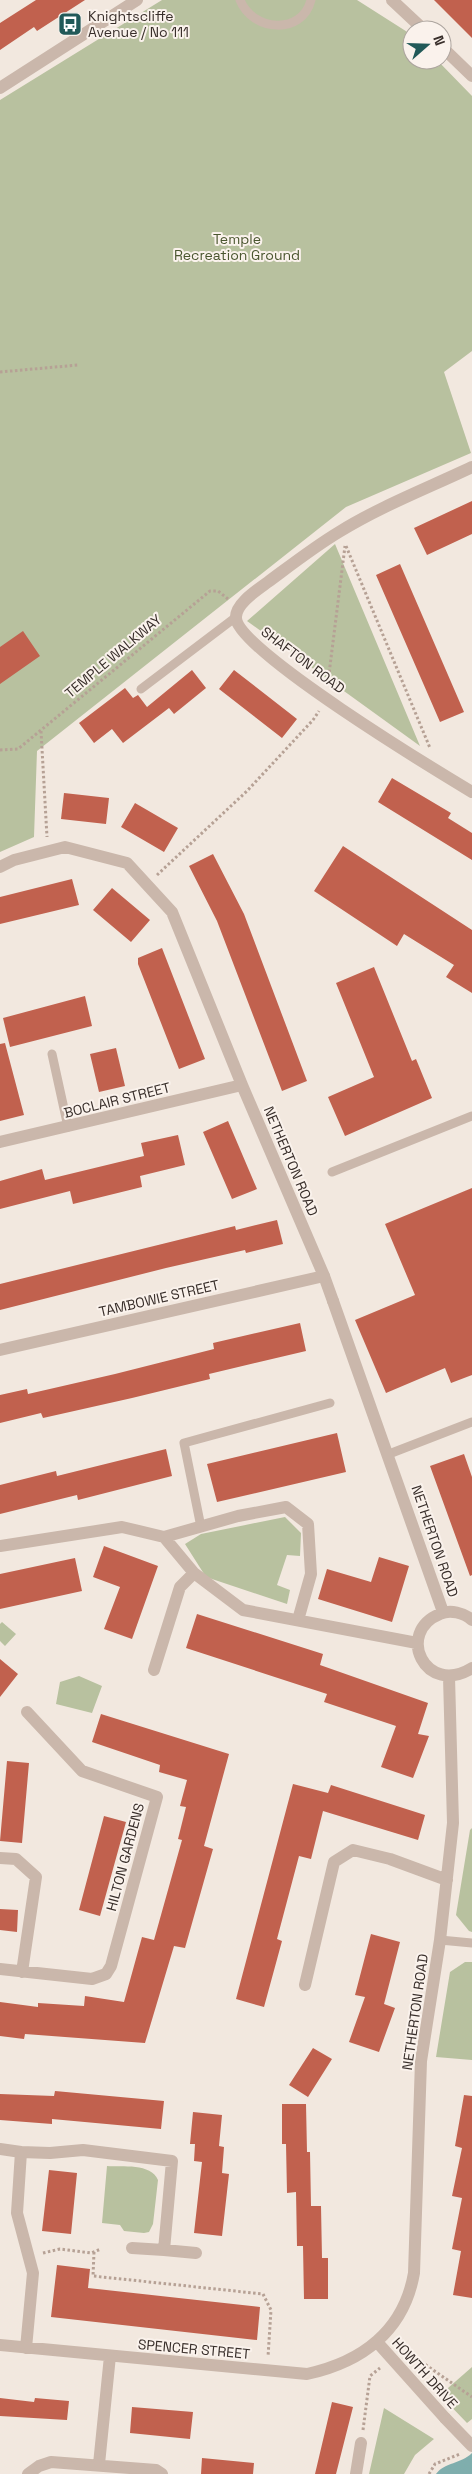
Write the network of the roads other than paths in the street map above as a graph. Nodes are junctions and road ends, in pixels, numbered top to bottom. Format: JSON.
{"nodes":[{"id":1,"x":137,"y":0,"type":"edge"},
{"id":2,"x":240,"y":0,"type":"edge"},
{"id":3,"x":311,"y":0,"type":"edge"},
{"id":4,"x":392,"y":0,"type":"edge"},
{"id":5,"x":413,"y":20,"type":"edge"},
{"id":6,"x":452,"y":57,"type":"edge"},
{"id":7,"x":472,"y":76,"type":"edge"},
{"id":8,"x":0,"y":88,"type":"edge"},
{"id":9,"x":472,"y":467,"type":"edge"},
{"id":10,"x":237,"y":612,"type":"junction"},
{"id":11,"x":141,"y":689,"type":"dead end"},
{"id":12,"x":472,"y":792,"type":"edge"},
{"id":13,"x":0,"y":866,"type":"edge"},
{"id":14,"x":52,"y":1054,"type":"dead end"},
{"id":15,"x":242,"y":1085,"type":"junction"},
{"id":16,"x":472,"y":1116,"type":"edge"},
{"id":17,"x":68,"y":1127,"type":"junction"},
{"id":18,"x":0,"y":1142,"type":"edge"},
{"id":19,"x":332,"y":1172,"type":"dead end"},
{"id":20,"x":324,"y":1276,"type":"junction"},
{"id":21,"x":0,"y":1350,"type":"edge"},
{"id":22,"x":330,"y":1403,"type":"dead end"},
{"id":23,"x":472,"y":1422,"type":"edge"},
{"id":24,"x":388,"y":1454,"type":"junction"},
{"id":25,"x":201,"y":1527,"type":"junction"},
{"id":26,"x":164,"y":1537,"type":"junction"},
{"id":27,"x":0,"y":1546,"type":"edge"},
{"id":28,"x":194,"y":1573,"type":"junction"},
{"id":29,"x":443,"y":1612,"type":"junction"},
{"id":30,"x":298,"y":1620,"type":"junction"},
{"id":31,"x":472,"y":1620,"type":"edge"},
{"id":32,"x":417,"y":1643,"type":"junction"},
{"id":33,"x":472,"y":1668,"type":"edge"},
{"id":34,"x":154,"y":1670,"type":"dead end"},
{"id":35,"x":449,"y":1677,"type":"junction"},
{"id":36,"x":27,"y":1712,"type":"dead end"},
{"id":37,"x":0,"y":1858,"type":"edge"},
{"id":38,"x":447,"y":1880,"type":"junction"},
{"id":39,"x":440,"y":1940,"type":"junction"},
{"id":40,"x":472,"y":1944,"type":"edge"},
{"id":41,"x":0,"y":1969,"type":"edge"},
{"id":42,"x":22,"y":1972,"type":"junction"},
{"id":43,"x":305,"y":1985,"type":"dead end"},
{"id":44,"x":0,"y":2149,"type":"edge"},
{"id":45,"x":21,"y":2152,"type":"junction"},
{"id":46,"x":132,"y":2248,"type":"dead end"},
{"id":47,"x":164,"y":2250,"type":"junction"},
{"id":48,"x":196,"y":2254,"type":"dead end"},
{"id":49,"x":377,"y":2342,"type":"junction"},
{"id":50,"x":0,"y":2346,"type":"edge"},
{"id":51,"x":26,"y":2348,"type":"junction"},
{"id":52,"x":110,"y":2356,"type":"junction"},
{"id":53,"x":362,"y":2442,"type":"road end"},
{"id":54,"x":469,"y":2448,"type":"edge"},
{"id":55,"x":99,"y":2464,"type":"junction"},
{"id":56,"x":28,"y":2474,"type":"edge"},
{"id":57,"x":162,"y":2474,"type":"edge"},
{"id":58,"x":356,"y":2474,"type":"edge"}],
"edges":[{"from":1,"to":8,"type":"street"},
{"from":2,"to":3,"type":"lane"},
{"from":4,"to":5,"type":"street"},
{"from":6,"to":7,"type":"street"},
{"from":9,"to":10,"type":"street"},
{"from":10,"to":11,"type":"lane"},
{"from":10,"to":12,"type":"street","name":"SHAFTON ROAD"},
{"from":13,"to":15,"type":"street","name":"NETHERTON ROAD"},
{"from":14,"to":17,"type":"lane"},
{"from":15,"to":17,"type":"street","name":"BOCLAIR STREET"},
{"from":15,"to":20,"type":"street","name":"NETHERTON ROAD"},
{"from":16,"to":19,"type":"lane"},
{"from":17,"to":18,"type":"street","name":"BOCLAIR STREET"},
{"from":20,"to":21,"type":"street","name":"TAMBOWIE STREET"},
{"from":20,"to":24,"type":"street","name":"NETHERTON ROAD"},
{"from":22,"to":25,"type":"lane"},
{"from":23,"to":24,"type":"lane"},
{"from":24,"to":29,"type":"street","name":"NETHERTON ROAD"},
{"from":25,"to":26,"type":"street"},
{"from":25,"to":30,"type":"street"},
{"from":26,"to":27,"type":"street"},
{"from":26,"to":28,"type":"street"},
{"from":28,"to":30,"type":"street"},
{"from":28,"to":34,"type":"street"},
{"from":29,"to":31,"type":"street"},
{"from":29,"to":32,"type":"street"},
{"from":30,"to":32,"type":"street"},
{"from":32,"to":35,"type":"street"},
{"from":33,"to":35,"type":"street"},
{"from":35,"to":38,"type":"street","name":"NETHERTON ROAD"},
{"from":36,"to":42,"type":"street","name":"HILTON GARDENS"},
{"from":37,"to":42,"type":"street"},
{"from":38,"to":39,"type":"street","name":"NETHERTON ROAD"},
{"from":38,"to":43,"type":"street"},
{"from":39,"to":40,"type":"lane"},
{"from":39,"to":49,"type":"street","name":"NETHERTON ROAD"},
{"from":41,"to":42,"type":"street","name":"HILTON GARDENS"},
{"from":44,"to":45,"type":"street"},
{"from":45,"to":47,"type":"street"},
{"from":45,"to":51,"type":"street"},
{"from":46,"to":47,"type":"street"},
{"from":47,"to":48,"type":"street"},
{"from":49,"to":52,"type":"street","name":"SPENCER STREET"},
{"from":49,"to":54,"type":"street","name":"HOWTH DRIVE","bridge":true},
{"from":50,"to":51,"type":"street","name":"SPENCER STREET"},
{"from":51,"to":52,"type":"street","name":"SPENCER STREET"},
{"from":52,"to":55,"type":"street"},
{"from":53,"to":58,"type":"street"},
{"from":55,"to":56,"type":"street"},
{"from":55,"to":57,"type":"street"}]}
